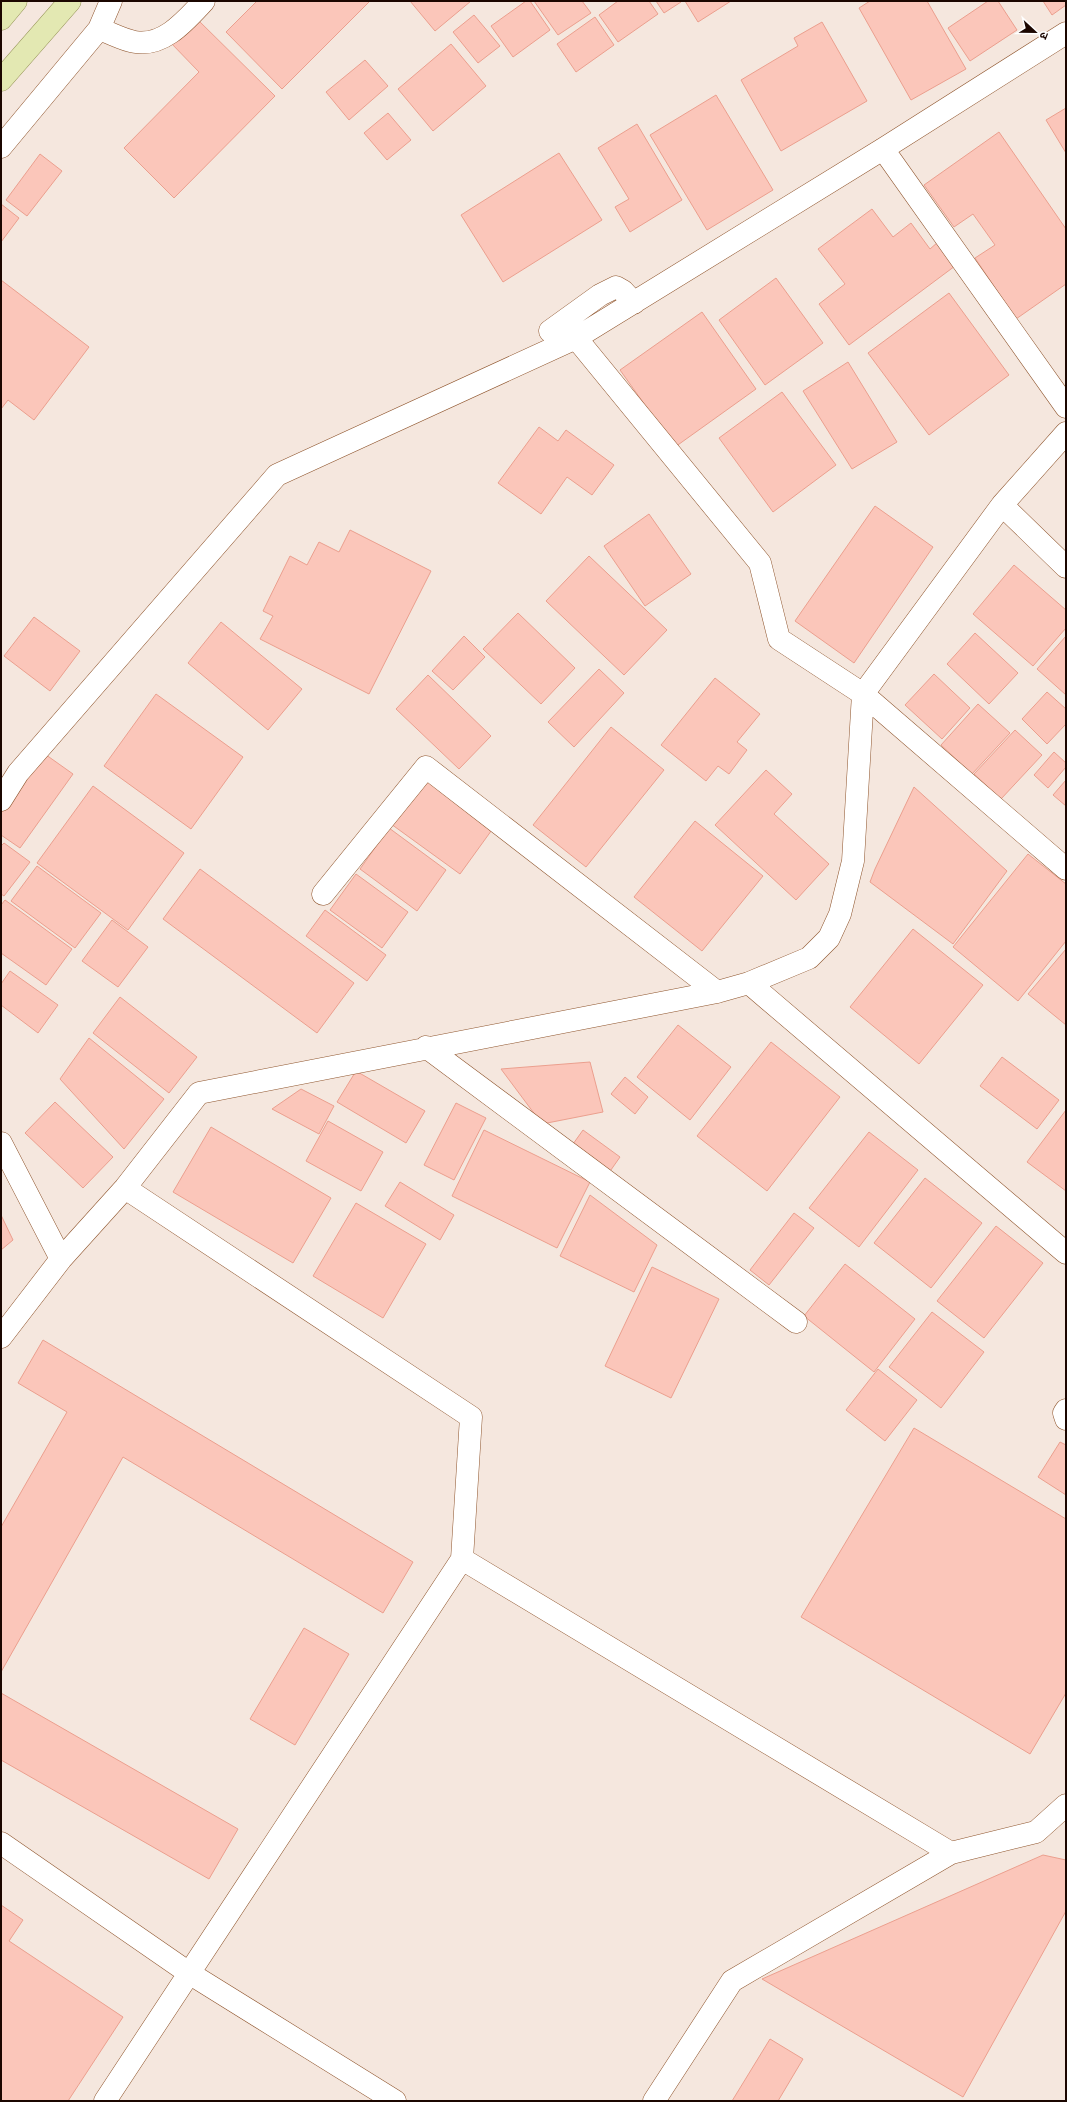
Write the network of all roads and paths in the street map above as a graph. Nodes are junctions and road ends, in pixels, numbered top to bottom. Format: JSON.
{"nodes":[{"id":1,"x":16,"y":1,"type":"edge"},
{"id":2,"x":70,"y":1,"type":"edge"},
{"id":3,"x":111,"y":1,"type":"edge"},
{"id":4,"x":204,"y":1,"type":"edge"},
{"id":5,"x":1,"y":19,"type":"edge"},
{"id":6,"x":100,"y":29,"type":"junction"},
{"id":7,"x":1066,"y":33,"type":"edge"},
{"id":8,"x":1,"y":80,"type":"edge"},
{"id":9,"x":1,"y":147,"type":"edge"},
{"id":10,"x":883,"y":149,"type":"junction"},
{"id":11,"x":634,"y":303,"type":"junction"},
{"id":12,"x":550,"y":331,"type":"dead end"},
{"id":13,"x":576,"y":338,"type":"junction"},
{"id":14,"x":1066,"y":407,"type":"edge"},
{"id":15,"x":1066,"y":434,"type":"edge"},
{"id":16,"x":1002,"y":505,"type":"junction"},
{"id":17,"x":1066,"y":567,"type":"edge"},
{"id":18,"x":863,"y":694,"type":"junction"},
{"id":19,"x":1,"y":800,"type":"edge"},
{"id":20,"x":1066,"y":869,"type":"edge"},
{"id":21,"x":323,"y":894,"type":"dead end"},
{"id":22,"x":748,"y":983,"type":"junction"},
{"id":23,"x":717,"y":992,"type":"junction"},
{"id":24,"x":426,"y":1047,"type":"junction"},
{"id":25,"x":1,"y":1143,"type":"edge"},
{"id":26,"x":125,"y":1188,"type":"junction"},
{"id":27,"x":1066,"y":1253,"type":"edge"},
{"id":28,"x":61,"y":1259,"type":"junction"},
{"id":29,"x":796,"y":1322,"type":"dead end"},
{"id":30,"x":1,"y":1337,"type":"edge"},
{"id":31,"x":1066,"y":1410,"type":"edge"},
{"id":32,"x":1066,"y":1419,"type":"edge"},
{"id":33,"x":462,"y":1559,"type":"junction"},
{"id":34,"x":1066,"y":1805,"type":"edge"},
{"id":35,"x":1,"y":1843,"type":"edge"},
{"id":36,"x":951,"y":1853,"type":"junction"},
{"id":37,"x":189,"y":1973,"type":"junction"},
{"id":38,"x":105,"y":2101,"type":"edge"},
{"id":39,"x":395,"y":2101,"type":"edge"},
{"id":40,"x":654,"y":2101,"type":"edge"}],
"edges":[{"from":1,"to":5,"type":"main road"},
{"from":2,"to":8,"type":"main road"},
{"from":3,"to":6,"type":"street"},
{"from":4,"to":6,"type":"street"},
{"from":6,"to":9,"type":"street"},
{"from":7,"to":10,"type":"street"},
{"from":10,"to":11,"type":"street"},
{"from":10,"to":14,"type":"street"},
{"from":11,"to":12,"type":"street"},
{"from":11,"to":13,"type":"street"},
{"from":13,"to":18,"type":"street"},
{"from":13,"to":19,"type":"street"},
{"from":15,"to":16,"type":"street"},
{"from":16,"to":17,"type":"street"},
{"from":16,"to":18,"type":"street"},
{"from":18,"to":20,"type":"street"},
{"from":18,"to":22,"type":"street"},
{"from":21,"to":23,"type":"street"},
{"from":22,"to":23,"type":"street"},
{"from":22,"to":27,"type":"street"},
{"from":23,"to":24,"type":"street"},
{"from":24,"to":26,"type":"street"},
{"from":24,"to":29,"type":"street"},
{"from":25,"to":28,"type":"street"},
{"from":26,"to":28,"type":"street"},
{"from":26,"to":33,"type":"street"},
{"from":28,"to":30,"type":"street"},
{"from":31,"to":32,"type":"street"},
{"from":33,"to":36,"type":"street"},
{"from":33,"to":37,"type":"street"},
{"from":34,"to":36,"type":"street"},
{"from":35,"to":37,"type":"street"},
{"from":36,"to":40,"type":"street"},
{"from":37,"to":38,"type":"street"},
{"from":37,"to":39,"type":"street"}]}
